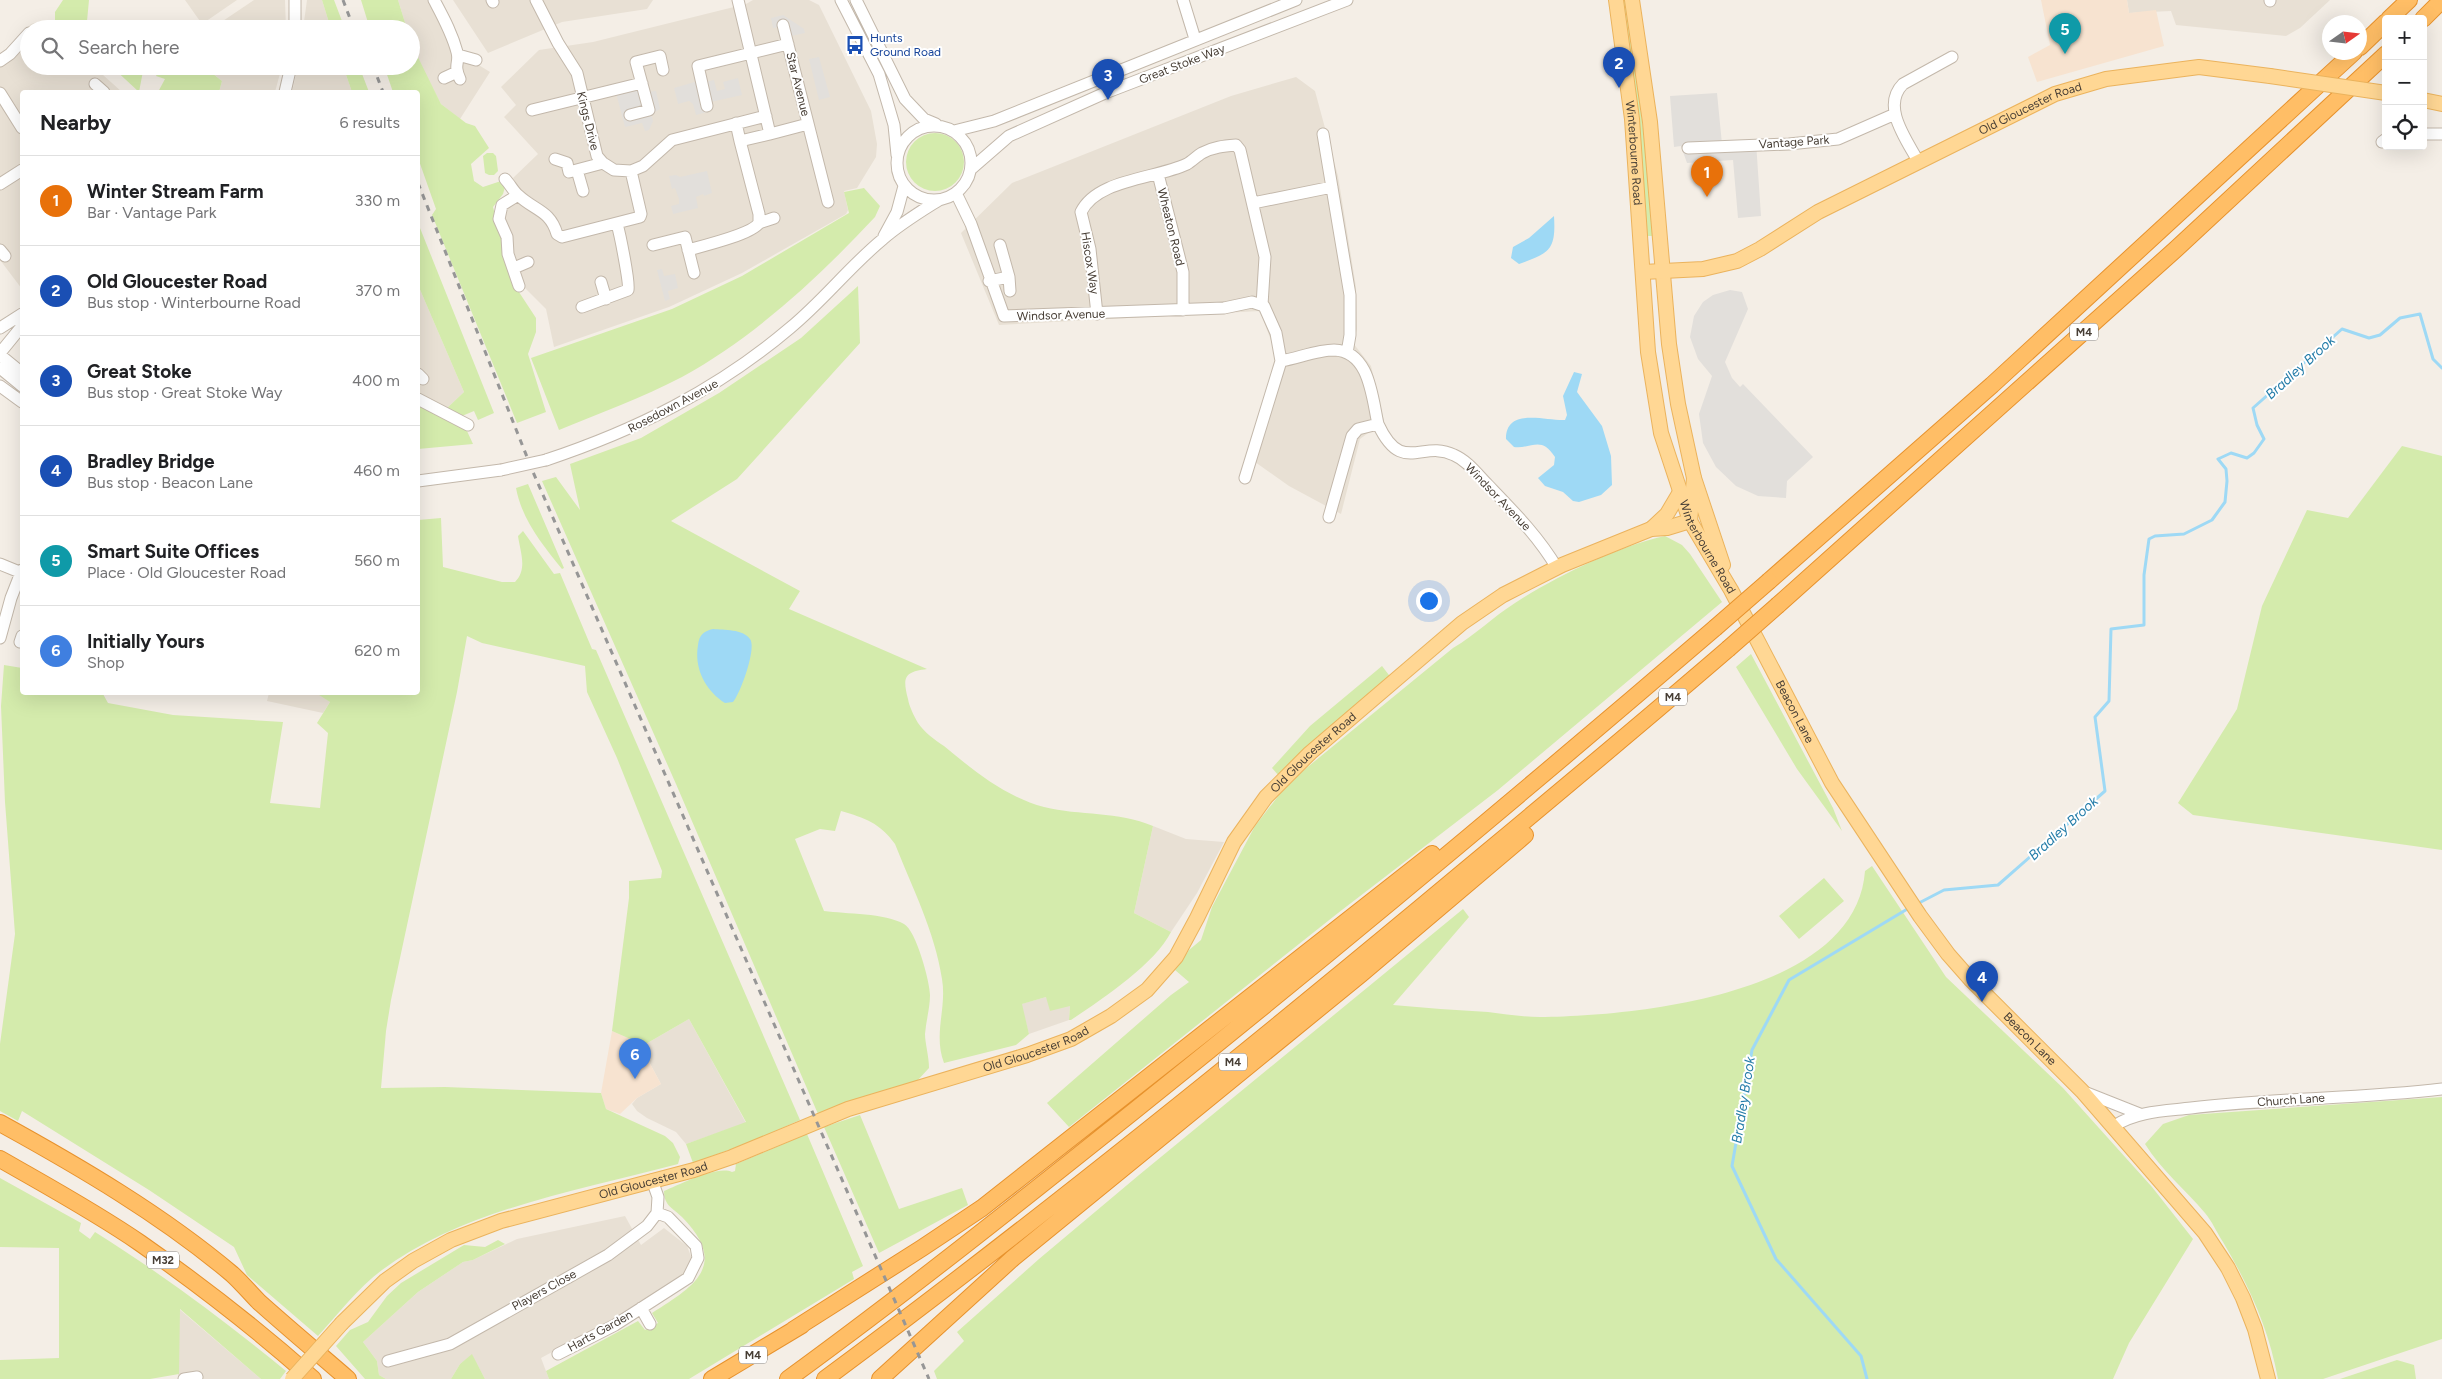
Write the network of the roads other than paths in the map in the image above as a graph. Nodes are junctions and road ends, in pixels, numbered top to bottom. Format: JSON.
{"nodes":[{"id":1,"x":295,"y":0,"type":"edge"},
{"id":2,"x":434,"y":0,"type":"edge"},
{"id":3,"x":536,"y":0,"type":"edge"},
{"id":4,"x":738,"y":0,"type":"edge"},
{"id":5,"x":841,"y":0,"type":"edge"},
{"id":6,"x":856,"y":0,"type":"edge"},
{"id":7,"x":1183,"y":0,"type":"edge"},
{"id":8,"x":1296,"y":0,"type":"edge"},
{"id":9,"x":1347,"y":0,"type":"edge"},
{"id":10,"x":1616,"y":0,"type":"edge"},
{"id":11,"x":1632,"y":0,"type":"edge"},
{"id":12,"x":2409,"y":0,"type":"edge"},
{"id":13,"x":2442,"y":0,"type":"edge"},
{"id":14,"x":2394,"y":15,"type":"edge"},
{"id":15,"x":2427,"y":15,"type":"edge"},
{"id":16,"x":295,"y":20,"type":"edge"},
{"id":17,"x":783,"y":25,"type":"dead end"},
{"id":18,"x":2382,"y":26,"type":"edge"},
{"id":19,"x":1195,"y":39,"type":"junction"},
{"id":20,"x":2367,"y":41,"type":"edge"},
{"id":21,"x":20,"y":43,"type":"edge"},
{"id":22,"x":788,"y":44,"type":"junction"},
{"id":23,"x":750,"y":54,"type":"junction"},
{"id":24,"x":458,"y":55,"type":"junction"},
{"id":25,"x":1952,"y":57,"type":"dead end"},
{"id":26,"x":2382,"y":58,"type":"edge"},
{"id":27,"x":476,"y":60,"type":"dead end"},
{"id":28,"x":2345,"y":60,"type":"edge"},
{"id":29,"x":0,"y":61,"type":"edge"},
{"id":30,"x":663,"y":70,"type":"dead end"},
{"id":31,"x":289,"y":75,"type":"edge"},
{"id":32,"x":444,"y":78,"type":"dead end"},
{"id":33,"x":642,"y":83,"type":"junction"},
{"id":34,"x":95,"y":84,"type":"dead end"},
{"id":35,"x":102,"y":90,"type":"edge"},
{"id":36,"x":285,"y":90,"type":"edge"},
{"id":37,"x":2382,"y":92,"type":"edge"},
{"id":38,"x":0,"y":93,"type":"edge"},
{"id":39,"x":582,"y":99,"type":"junction"},
{"id":40,"x":2427,"y":101,"type":"edge"},
{"id":41,"x":2442,"y":104,"type":"edge"},
{"id":42,"x":707,"y":106,"type":"dead end"},
{"id":43,"x":532,"y":110,"type":"dead end"},
{"id":44,"x":1895,"y":114,"type":"junction"},
{"id":45,"x":630,"y":115,"type":"dead end"},
{"id":46,"x":766,"y":116,"type":"junction"},
{"id":47,"x":736,"y":124,"type":"junction"},
{"id":48,"x":808,"y":124,"type":"junction"},
{"id":49,"x":20,"y":125,"type":"edge"},
{"id":50,"x":937,"y":125,"type":"junction"},
{"id":51,"x":954,"y":131,"type":"junction"},
{"id":52,"x":770,"y":134,"type":"junction"},
{"id":53,"x":1323,"y":134,"type":"dead end"},
{"id":54,"x":2427,"y":134,"type":"edge"},
{"id":55,"x":2442,"y":134,"type":"edge"},
{"id":56,"x":740,"y":141,"type":"junction"},
{"id":57,"x":1688,"y":148,"type":"dead end"},
{"id":58,"x":897,"y":156,"type":"junction"},
{"id":59,"x":555,"y":159,"type":"dead end"},
{"id":60,"x":1918,"y":161,"type":"junction"},
{"id":61,"x":603,"y":163,"type":"junction"},
{"id":62,"x":971,"y":169,"type":"junction"},
{"id":63,"x":578,"y":170,"type":"junction"},
{"id":64,"x":20,"y":171,"type":"edge"},
{"id":65,"x":631,"y":171,"type":"junction"},
{"id":66,"x":1158,"y":174,"type":"junction"},
{"id":67,"x":506,"y":179,"type":"dead end"},
{"id":68,"x":0,"y":184,"type":"edge"},
{"id":69,"x":904,"y":186,"type":"junction"},
{"id":70,"x":1332,"y":187,"type":"junction"},
{"id":71,"x":583,"y":191,"type":"dead end"},
{"id":72,"x":956,"y":193,"type":"junction"},
{"id":73,"x":518,"y":195,"type":"junction"},
{"id":74,"x":939,"y":200,"type":"junction"},
{"id":75,"x":828,"y":202,"type":"dead end"},
{"id":76,"x":1253,"y":203,"type":"junction"},
{"id":77,"x":759,"y":218,"type":"junction"},
{"id":78,"x":774,"y":218,"type":"dead end"},
{"id":79,"x":617,"y":224,"type":"junction"},
{"id":80,"x":882,"y":239,"type":"junction"},
{"id":81,"x":1000,"y":244,"type":"dead end"},
{"id":82,"x":653,"y":245,"type":"dead end"},
{"id":83,"x":688,"y":250,"type":"junction"},
{"id":84,"x":528,"y":262,"type":"dead end"},
{"id":85,"x":514,"y":268,"type":"junction"},
{"id":86,"x":1664,"y":269,"type":"junction"},
{"id":87,"x":1643,"y":272,"type":"junction"},
{"id":88,"x":694,"y":273,"type":"dead end"},
{"id":89,"x":1009,"y":277,"type":"junction"},
{"id":90,"x":989,"y":281,"type":"junction"},
{"id":91,"x":601,"y":282,"type":"dead end"},
{"id":92,"x":519,"y":286,"type":"dead end"},
{"id":93,"x":1010,"y":291,"type":"dead end"},
{"id":94,"x":606,"y":299,"type":"junction"},
{"id":95,"x":1262,"y":305,"type":"junction"},
{"id":96,"x":582,"y":307,"type":"dead end"},
{"id":97,"x":1183,"y":310,"type":"junction"},
{"id":98,"x":1097,"y":314,"type":"junction"},
{"id":99,"x":20,"y":315,"type":"edge"},
{"id":100,"x":0,"y":328,"type":"edge"},
{"id":101,"x":20,"y":329,"type":"edge"},
{"id":102,"x":1347,"y":353,"type":"junction"},
{"id":103,"x":0,"y":354,"type":"edge"},
{"id":104,"x":1281,"y":361,"type":"junction"},
{"id":105,"x":0,"y":368,"type":"edge"},
{"id":106,"x":20,"y":371,"type":"edge"},
{"id":107,"x":20,"y":384,"type":"edge"},
{"id":108,"x":0,"y":386,"type":"edge"},
{"id":109,"x":420,"y":400,"type":"edge"},
{"id":110,"x":20,"y":401,"type":"edge"},
{"id":111,"x":1378,"y":424,"type":"junction"},
{"id":112,"x":468,"y":425,"type":"dead end"},
{"id":113,"x":1245,"y":478,"type":"dead end"},
{"id":114,"x":1694,"y":478,"type":"junction"},
{"id":115,"x":420,"y":481,"type":"edge"},
{"id":116,"x":1680,"y":492,"type":"junction"},
{"id":117,"x":1329,"y":517,"type":"dead end"},
{"id":118,"x":1690,"y":521,"type":"junction"},
{"id":119,"x":1651,"y":529,"type":"junction"},
{"id":120,"x":0,"y":564,"type":"edge"},
{"id":121,"x":1557,"y":568,"type":"junction"},
{"id":122,"x":20,"y":571,"type":"edge"},
{"id":123,"x":20,"y":578,"type":"edge"},
{"id":124,"x":1731,"y":590,"type":"junction"},
{"id":125,"x":0,"y":638,"type":"edge"},
{"id":126,"x":1618,"y":745,"type":"junction"},
{"id":127,"x":1530,"y":787,"type":"junction"},
{"id":128,"x":2442,"y":1089,"type":"edge"},
{"id":129,"x":2082,"y":1090,"type":"junction"},
{"id":130,"x":2140,"y":1114,"type":"junction"},
{"id":131,"x":0,"y":1123,"type":"edge"},
{"id":132,"x":1118,"y":1124,"type":"junction"},
{"id":133,"x":2114,"y":1126,"type":"junction"},
{"id":134,"x":0,"y":1136,"type":"edge"},
{"id":135,"x":0,"y":1159,"type":"edge"},
{"id":136,"x":652,"y":1180,"type":"junction"},
{"id":137,"x":657,"y":1213,"type":"junction"},
{"id":138,"x":257,"y":1300,"type":"junction"},
{"id":139,"x":641,"y":1308,"type":"junction"},
{"id":140,"x":650,"y":1324,"type":"dead end"},
{"id":141,"x":793,"y":1330,"type":"junction"},
{"id":142,"x":558,"y":1354,"type":"dead end"},
{"id":143,"x":388,"y":1361,"type":"dead end"},
{"id":144,"x":197,"y":1377,"type":"dead end"},
{"id":145,"x":184,"y":1379,"type":"edge"},
{"id":146,"x":292,"y":1379,"type":"edge"},
{"id":147,"x":313,"y":1379,"type":"edge"},
{"id":148,"x":348,"y":1379,"type":"edge"},
{"id":149,"x":712,"y":1379,"type":"edge"},
{"id":150,"x":788,"y":1379,"type":"edge"},
{"id":151,"x":825,"y":1379,"type":"edge"},
{"id":152,"x":880,"y":1379,"type":"edge"},
{"id":153,"x":2268,"y":1379,"type":"edge"}],
"edges":[{"from":1,"to":16,"type":"street"},
{"from":2,"to":24,"type":"street"},
{"from":3,"to":39,"type":"street","name":"Kings Drive"},
{"from":4,"to":23,"type":"street"},
{"from":5,"to":58,"type":"street"},
{"from":6,"to":50,"type":"street"},
{"from":7,"to":19,"type":"street"},
{"from":8,"to":19,"type":"street","name":"Great Stoke Way"},
{"from":9,"to":62,"type":"street","name":"Great Stoke Way"},
{"from":10,"to":87,"type":"main road","name":"Winterbourne Road"},
{"from":11,"to":86,"type":"main road","name":"Winterbourne Road"},
{"from":12,"to":14,"type":"highway"},
{"from":13,"to":15,"type":"highway"},
{"from":17,"to":22,"type":"street","name":"Star Avenue"},
{"from":18,"to":20,"type":"highway"},
{"from":19,"to":51,"type":"street","name":"Great Stoke Way"},
{"from":21,"to":29,"type":"street"},
{"from":22,"to":23,"type":"street","name":"Star Avenue"},
{"from":22,"to":48,"type":"street","name":"Star Avenue"},
{"from":23,"to":42,"type":"street","name":"Star Avenue"},
{"from":23,"to":46,"type":"street"},
{"from":24,"to":27,"type":"street"},
{"from":24,"to":32,"type":"street"},
{"from":25,"to":44,"type":"street"},
{"from":26,"to":126,"type":"highway","number":"M4","bridge":true},
{"from":28,"to":127,"type":"highway","number":"M4","bridge":true},
{"from":30,"to":33,"type":"street"},
{"from":31,"to":36,"type":"street"},
{"from":33,"to":39,"type":"street"},
{"from":33,"to":45,"type":"street"},
{"from":34,"to":35,"type":"street"},
{"from":37,"to":60,"type":"main road","name":"Old Gloucester Road","bridge":true},
{"from":38,"to":49,"type":"street"},
{"from":39,"to":43,"type":"street"},
{"from":39,"to":61,"type":"street","name":"Kings Drive"},
{"from":40,"to":41,"type":"main road"},
{"from":44,"to":57,"type":"street","name":"Vantage Park"},
{"from":44,"to":60,"type":"street"},
{"from":46,"to":47,"type":"street"},
{"from":46,"to":52,"type":"street"},
{"from":47,"to":56,"type":"street"},
{"from":47,"to":65,"type":"street"},
{"from":48,"to":52,"type":"street","name":"Star Avenue"},
{"from":48,"to":75,"type":"street","name":"Star Avenue"},
{"from":50,"to":51,"type":"street"},
{"from":50,"to":58,"type":"street"},
{"from":51,"to":62,"type":"street"},
{"from":52,"to":56,"type":"street"},
{"from":53,"to":70,"type":"street"},
{"from":54,"to":55,"type":"street"},
{"from":56,"to":77,"type":"street"},
{"from":58,"to":69,"type":"street"},
{"from":59,"to":63,"type":"street"},
{"from":60,"to":86,"type":"main road","name":"Old Gloucester Road"},
{"from":61,"to":63,"type":"street"},
{"from":61,"to":65,"type":"street","name":"Kings Drive"},
{"from":62,"to":72,"type":"street"},
{"from":63,"to":71,"type":"street"},
{"from":64,"to":68,"type":"street"},
{"from":65,"to":79,"type":"street"},
{"from":66,"to":76,"type":"street"},
{"from":66,"to":97,"type":"street","name":"Wheaton Road"},
{"from":66,"to":98,"type":"street","name":"Hiscox Way"},
{"from":67,"to":73,"type":"street"},
{"from":69,"to":74,"type":"street"},
{"from":69,"to":80,"type":"street","name":"Rosedown Avenue"},
{"from":70,"to":76,"type":"street"},
{"from":70,"to":102,"type":"street"},
{"from":72,"to":74,"type":"street"},
{"from":72,"to":90,"type":"street","name":"Windsor Avenue"},
{"from":73,"to":79,"type":"street"},
{"from":73,"to":85,"type":"street"},
{"from":74,"to":80,"type":"street","name":"Rosedown Avenue"},
{"from":76,"to":95,"type":"street"},
{"from":77,"to":78,"type":"street"},
{"from":77,"to":83,"type":"street"},
{"from":79,"to":94,"type":"street"},
{"from":80,"to":115,"type":"street","name":"Rosedown Avenue","bridge":true},
{"from":81,"to":89,"type":"street"},
{"from":82,"to":83,"type":"street"},
{"from":83,"to":88,"type":"street"},
{"from":84,"to":85,"type":"street"},
{"from":85,"to":92,"type":"street"},
{"from":86,"to":87,"type":"main road","name":"Old Gloucester Road"},
{"from":86,"to":114,"type":"main road","name":"Winterbourne Road"},
{"from":87,"to":116,"type":"main road","name":"Winterbourne Road"},
{"from":89,"to":90,"type":"street"},
{"from":89,"to":93,"type":"street"},
{"from":90,"to":98,"type":"street","name":"Windsor Avenue"},
{"from":91,"to":94,"type":"street"},
{"from":94,"to":96,"type":"street"},
{"from":95,"to":97,"type":"street","name":"Windsor Avenue"},
{"from":95,"to":104,"type":"street"},
{"from":97,"to":98,"type":"street","name":"Windsor Avenue"},
{"from":99,"to":100,"type":"street"},
{"from":101,"to":103,"type":"street"},
{"from":102,"to":104,"type":"street"},
{"from":102,"to":111,"type":"street"},
{"from":103,"to":106,"type":"street"},
{"from":104,"to":113,"type":"street"},
{"from":105,"to":107,"type":"street"},
{"from":108,"to":110,"type":"street"},
{"from":109,"to":112,"type":"street"},
{"from":111,"to":117,"type":"street"},
{"from":111,"to":121,"type":"street","name":"Windsor Avenue"},
{"from":114,"to":118,"type":"main road"},
{"from":114,"to":124,"type":"main road","name":"Winterbourne Road"},
{"from":116,"to":118,"type":"main road","name":"Winterbourne Road"},
{"from":116,"to":119,"type":"main road","name":"Old Gloucester Road"},
{"from":118,"to":119,"type":"main road","name":"Old Gloucester Road"},
{"from":118,"to":124,"type":"main road","name":"Winterbourne Road"},
{"from":119,"to":121,"type":"main road","name":"Old Gloucester Road"},
{"from":120,"to":122,"type":"street"},
{"from":121,"to":136,"type":"main road","name":"Old Gloucester Road"},
{"from":123,"to":125,"type":"street"},
{"from":124,"to":129,"type":"main road","name":"Beacon Lane"},
{"from":126,"to":151,"type":"highway","number":"M4"},
{"from":126,"to":152,"type":"highway","number":"M4"},
{"from":127,"to":132,"type":"highway","number":"M4"},
{"from":127,"to":141,"type":"highway","number":"M4"},
{"from":128,"to":130,"type":"street","name":"Church Lane"},
{"from":129,"to":130,"type":"street","name":"Church Lane"},
{"from":129,"to":133,"type":"main road","name":"Beacon Lane"},
{"from":130,"to":133,"type":"street","name":"Church Lane"},
{"from":131,"to":138,"type":"highway","number":"M32"},
{"from":132,"to":141,"type":"highway","number":"M4"},
{"from":132,"to":150,"type":"highway","number":"M4"},
{"from":133,"to":153,"type":"main road","name":"Beacon Lane"},
{"from":134,"to":138,"type":"highway","number":"M32"},
{"from":135,"to":147,"type":"highway","number":"M32"},
{"from":136,"to":137,"type":"street"},
{"from":136,"to":146,"type":"main road","name":"Old Gloucester Road","bridge":true},
{"from":137,"to":139,"type":"street","name":"Harts Garden"},
{"from":137,"to":143,"type":"street","name":"Players Close"},
{"from":138,"to":148,"type":"highway","number":"M32"},
{"from":139,"to":140,"type":"street","name":"Harts Garden"},
{"from":139,"to":142,"type":"street","name":"Harts Garden"},
{"from":141,"to":149,"type":"highway","number":"M4"},
{"from":144,"to":145,"type":"street"}]}
